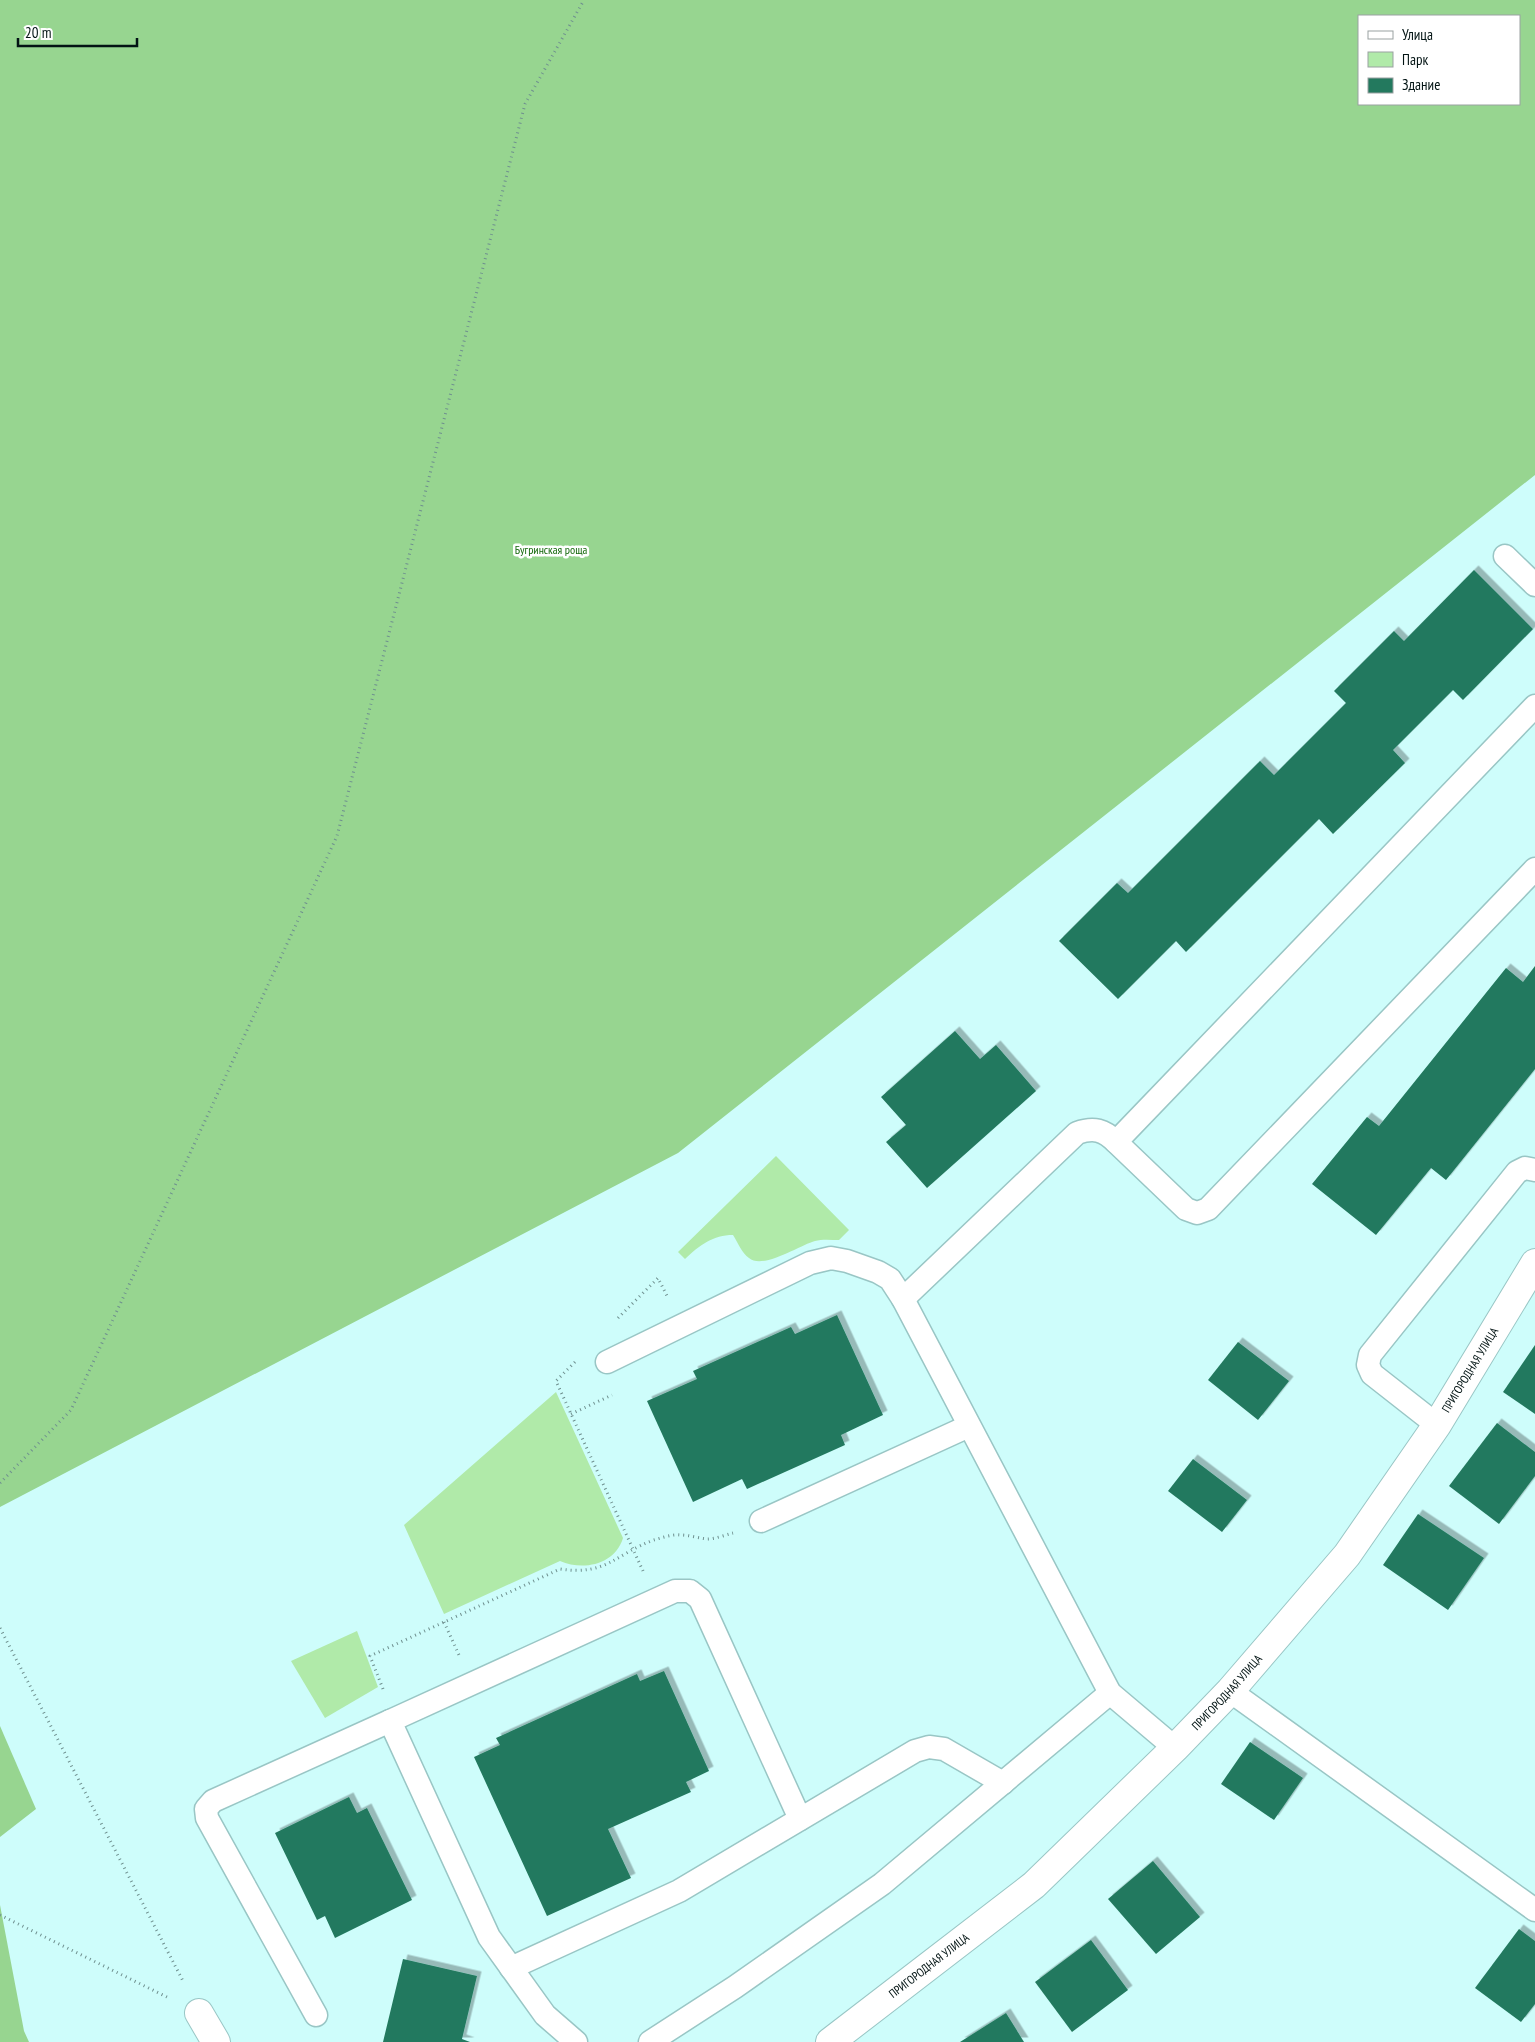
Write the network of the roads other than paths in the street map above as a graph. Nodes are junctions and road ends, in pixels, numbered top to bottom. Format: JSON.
{"nodes":[{"id":1,"x":1505,"y":556,"type":"dead end"},
{"id":2,"x":1535,"y":584,"type":"edge"},
{"id":3,"x":1535,"y":706,"type":"edge"},
{"id":4,"x":1535,"y":869,"type":"edge"},
{"id":5,"x":1116,"y":1142,"type":"junction"},
{"id":6,"x":1535,"y":1170,"type":"edge"},
{"id":7,"x":1535,"y":1263,"type":"edge"},
{"id":8,"x":903,"y":1299,"type":"junction"},
{"id":9,"x":607,"y":1362,"type":"dead end"},
{"id":10,"x":1437,"y":1425,"type":"junction"},
{"id":11,"x":969,"y":1426,"type":"junction"},
{"id":12,"x":761,"y":1521,"type":"road end"},
{"id":13,"x":1230,"y":1691,"type":"junction"},
{"id":14,"x":1110,"y":1694,"type":"junction"},
{"id":15,"x":392,"y":1720,"type":"junction"},
{"id":16,"x":1175,"y":1748,"type":"junction"},
{"id":17,"x":1003,"y":1783,"type":"junction"},
{"id":18,"x":800,"y":1819,"type":"junction"},
{"id":19,"x":1535,"y":1910,"type":"edge"},
{"id":20,"x":511,"y":1968,"type":"junction"},
{"id":21,"x":199,"y":2013,"type":"road end"},
{"id":22,"x":316,"y":2015,"type":"dead end"},
{"id":23,"x":216,"y":2042,"type":"edge"},
{"id":24,"x":576,"y":2042,"type":"edge"},
{"id":25,"x":650,"y":2042,"type":"edge"},
{"id":26,"x":830,"y":2042,"type":"edge"}],
"edges":[{"from":1,"to":2,"type":"lane"},
{"from":3,"to":5,"type":"lane"},
{"from":4,"to":5,"type":"lane"},
{"from":5,"to":8,"type":"lane"},
{"from":6,"to":10,"type":"lane"},
{"from":7,"to":10,"type":"street","name":"ПРИГОРОДНАЯ УЛИЦА"},
{"from":8,"to":9,"type":"lane"},
{"from":8,"to":11,"type":"lane"},
{"from":10,"to":13,"type":"street","name":"ПРИГОРОДНАЯ УЛИЦА"},
{"from":11,"to":12,"type":"lane"},
{"from":11,"to":14,"type":"lane"},
{"from":13,"to":16,"type":"street","name":"ПРИГОРОДНАЯ УЛИЦА"},
{"from":13,"to":19,"type":"lane"},
{"from":14,"to":16,"type":"lane"},
{"from":14,"to":17,"type":"lane"},
{"from":15,"to":18,"type":"lane"},
{"from":15,"to":20,"type":"lane"},
{"from":15,"to":22,"type":"lane"},
{"from":16,"to":26,"type":"street","name":"ПРИГОРОДНАЯ УЛИЦА"},
{"from":17,"to":18,"type":"lane"},
{"from":17,"to":25,"type":"lane"},
{"from":18,"to":20,"type":"lane"},
{"from":20,"to":24,"type":"lane"},
{"from":21,"to":23,"type":"street"}]}
